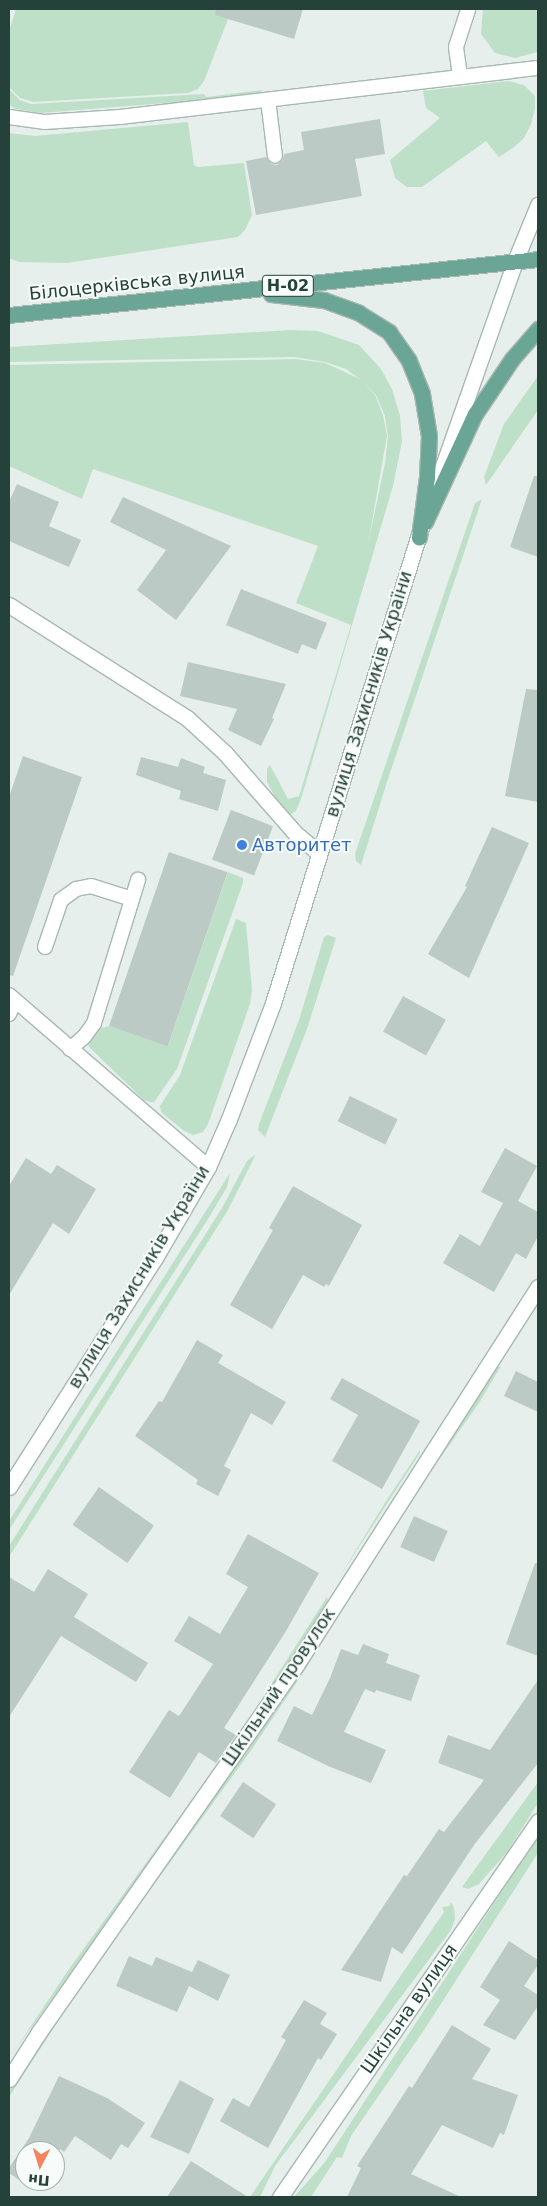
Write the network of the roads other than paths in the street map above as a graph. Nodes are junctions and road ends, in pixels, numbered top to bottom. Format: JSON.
{"nodes":[{"id":1,"x":468,"y":9,"type":"edge"},
{"id":2,"x":538,"y":68,"type":"edge"},
{"id":3,"x":460,"y":76,"type":"junction"},
{"id":4,"x":268,"y":100,"type":"junction"},
{"id":5,"x":9,"y":117,"type":"edge"},
{"id":6,"x":275,"y":156,"type":"dead end"},
{"id":7,"x":538,"y":205,"type":"edge"},
{"id":8,"x":538,"y":259,"type":"edge"},
{"id":9,"x":514,"y":261,"type":"junction"},
{"id":10,"x":196,"y":296,"type":"junction"},
{"id":11,"x":9,"y":315,"type":"edge"},
{"id":12,"x":538,"y":329,"type":"edge"},
{"id":13,"x":418,"y":537,"type":"junction"},
{"id":14,"x":9,"y":605,"type":"edge"},
{"id":15,"x":319,"y":852,"type":"junction"},
{"id":16,"x":138,"y":880,"type":"dead end"},
{"id":17,"x":132,"y":899,"type":"junction"},
{"id":18,"x":45,"y":947,"type":"dead end"},
{"id":19,"x":12,"y":998,"type":"edge"},
{"id":20,"x":9,"y":1014,"type":"edge"},
{"id":21,"x":70,"y":1049,"type":"junction"},
{"id":22,"x":208,"y":1167,"type":"junction"},
{"id":23,"x":538,"y":1288,"type":"edge"},
{"id":24,"x":9,"y":1487,"type":"edge"},
{"id":25,"x":538,"y":1821,"type":"edge"},
{"id":26,"x":9,"y":2079,"type":"edge"},
{"id":27,"x":280,"y":2197,"type":"edge"}],
"edges":[{"from":1,"to":3,"type":"lane"},
{"from":2,"to":3,"type":"lane"},
{"from":3,"to":4,"type":"lane"},
{"from":4,"to":5,"type":"lane"},
{"from":4,"to":6,"type":"lane"},
{"from":7,"to":9,"type":"street","name":"вулиця Захисників України"},
{"from":8,"to":9,"type":"main road","name":"Білоцерківська вулиця","number":"Н-02"},
{"from":9,"to":10,"type":"main road","name":"Білоцерківська вулиця","number":"Н-02"},
{"from":9,"to":13,"type":"street","name":"вулиця Захисників України"},
{"from":10,"to":11,"type":"main road","name":"Білоцерківська вулиця","number":"Н-02"},
{"from":10,"to":13,"type":"main road"},
{"from":12,"to":13,"type":"main road"},
{"from":13,"to":15,"type":"street","name":"вулиця Захисників України"},
{"from":14,"to":15,"type":"street"},
{"from":15,"to":22,"type":"street","name":"вулиця Захисників України"},
{"from":16,"to":17,"type":"lane"},
{"from":17,"to":18,"type":"lane"},
{"from":17,"to":21,"type":"lane"},
{"from":19,"to":20,"type":"lane"},
{"from":19,"to":21,"type":"lane"},
{"from":21,"to":22,"type":"lane"},
{"from":22,"to":24,"type":"street","name":"вулиця Захисників України"},
{"from":23,"to":26,"type":"street","name":"Шкільний провулок"},
{"from":25,"to":27,"type":"street","name":"Шкільна вулиця"}]}
